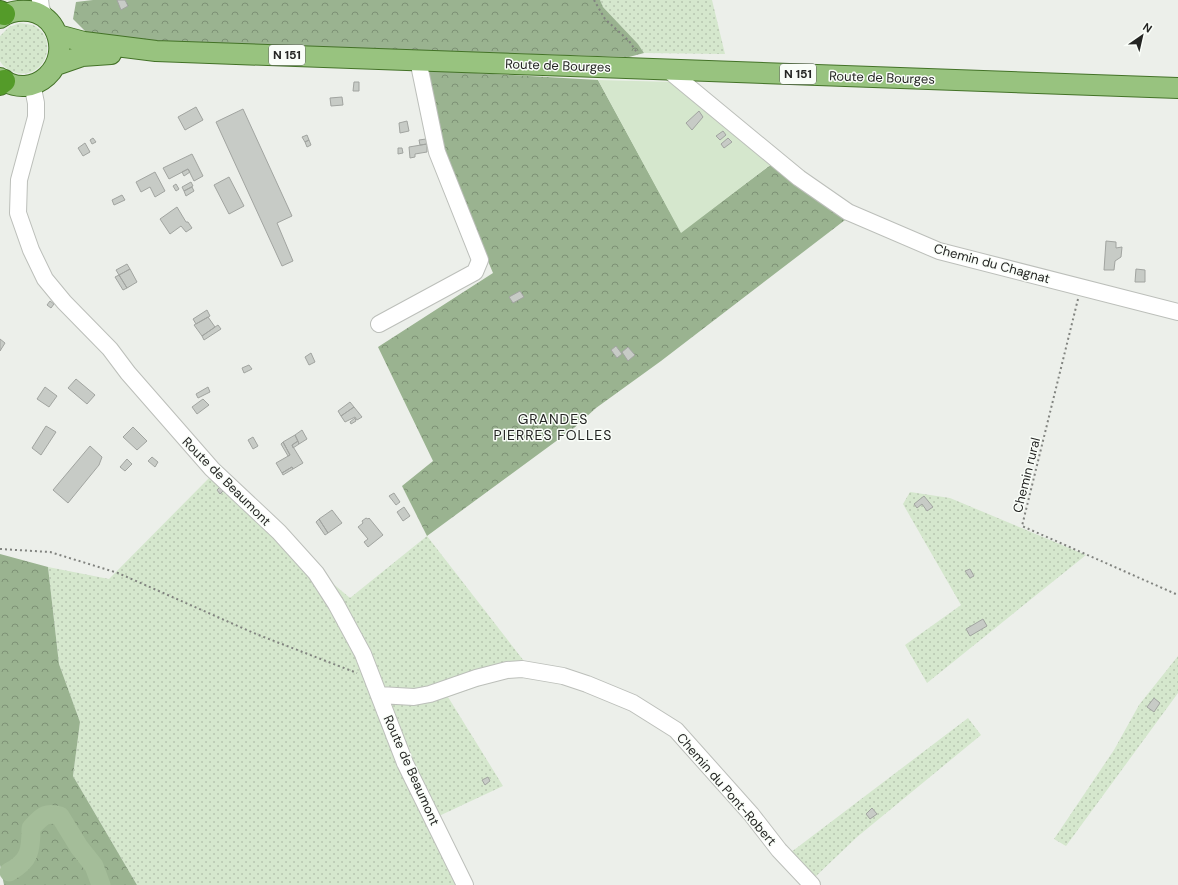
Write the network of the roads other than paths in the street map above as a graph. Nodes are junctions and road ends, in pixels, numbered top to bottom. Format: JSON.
{"nodes":[{"id":1,"x":43,"y":9,"type":"edge"},
{"id":2,"x":8,"y":11,"type":"edge"},
{"id":3,"x":58,"y":35,"type":"junction"},
{"id":4,"x":156,"y":51,"type":"junction"},
{"id":5,"x":418,"y":60,"type":"junction"},
{"id":6,"x":56,"y":64,"type":"junction"},
{"id":7,"x":657,"y":69,"type":"junction"},
{"id":8,"x":1,"y":81,"type":"edge"},
{"id":9,"x":32,"y":84,"type":"junction"},
{"id":10,"x":1178,"y":88,"type":"edge"},
{"id":11,"x":1178,"y":312,"type":"edge"},
{"id":12,"x":379,"y":324,"type":"dead end"},
{"id":13,"x":379,"y":695,"type":"junction"},
{"id":14,"x":465,"y":885,"type":"edge"},
{"id":15,"x":812,"y":885,"type":"edge"}],
"edges":[{"from":1,"to":2,"type":"main road"},
{"from":1,"to":3,"type":"main road"},
{"from":3,"to":4,"type":"main road","number":"N 151"},
{"from":3,"to":6,"type":"main road"},
{"from":4,"to":5,"type":"main road","number":"N 151"},
{"from":4,"to":6,"type":"main road","number":"N 151"},
{"from":5,"to":7,"type":"main road","name":"Route de Bourges","number":"N 151"},
{"from":5,"to":12,"type":"street"},
{"from":6,"to":9,"type":"main road"},
{"from":7,"to":10,"type":"main road","name":"Route de Bourges","number":"N 151"},
{"from":7,"to":11,"type":"street","name":"Chemin du Chagnat"},
{"from":8,"to":9,"type":"main road"},
{"from":9,"to":13,"type":"street","name":"Route de Beaumont"},
{"from":13,"to":14,"type":"street","name":"Route de Beaumont"},
{"from":13,"to":15,"type":"street","name":"Chemin du Pont-Robert"}]}
